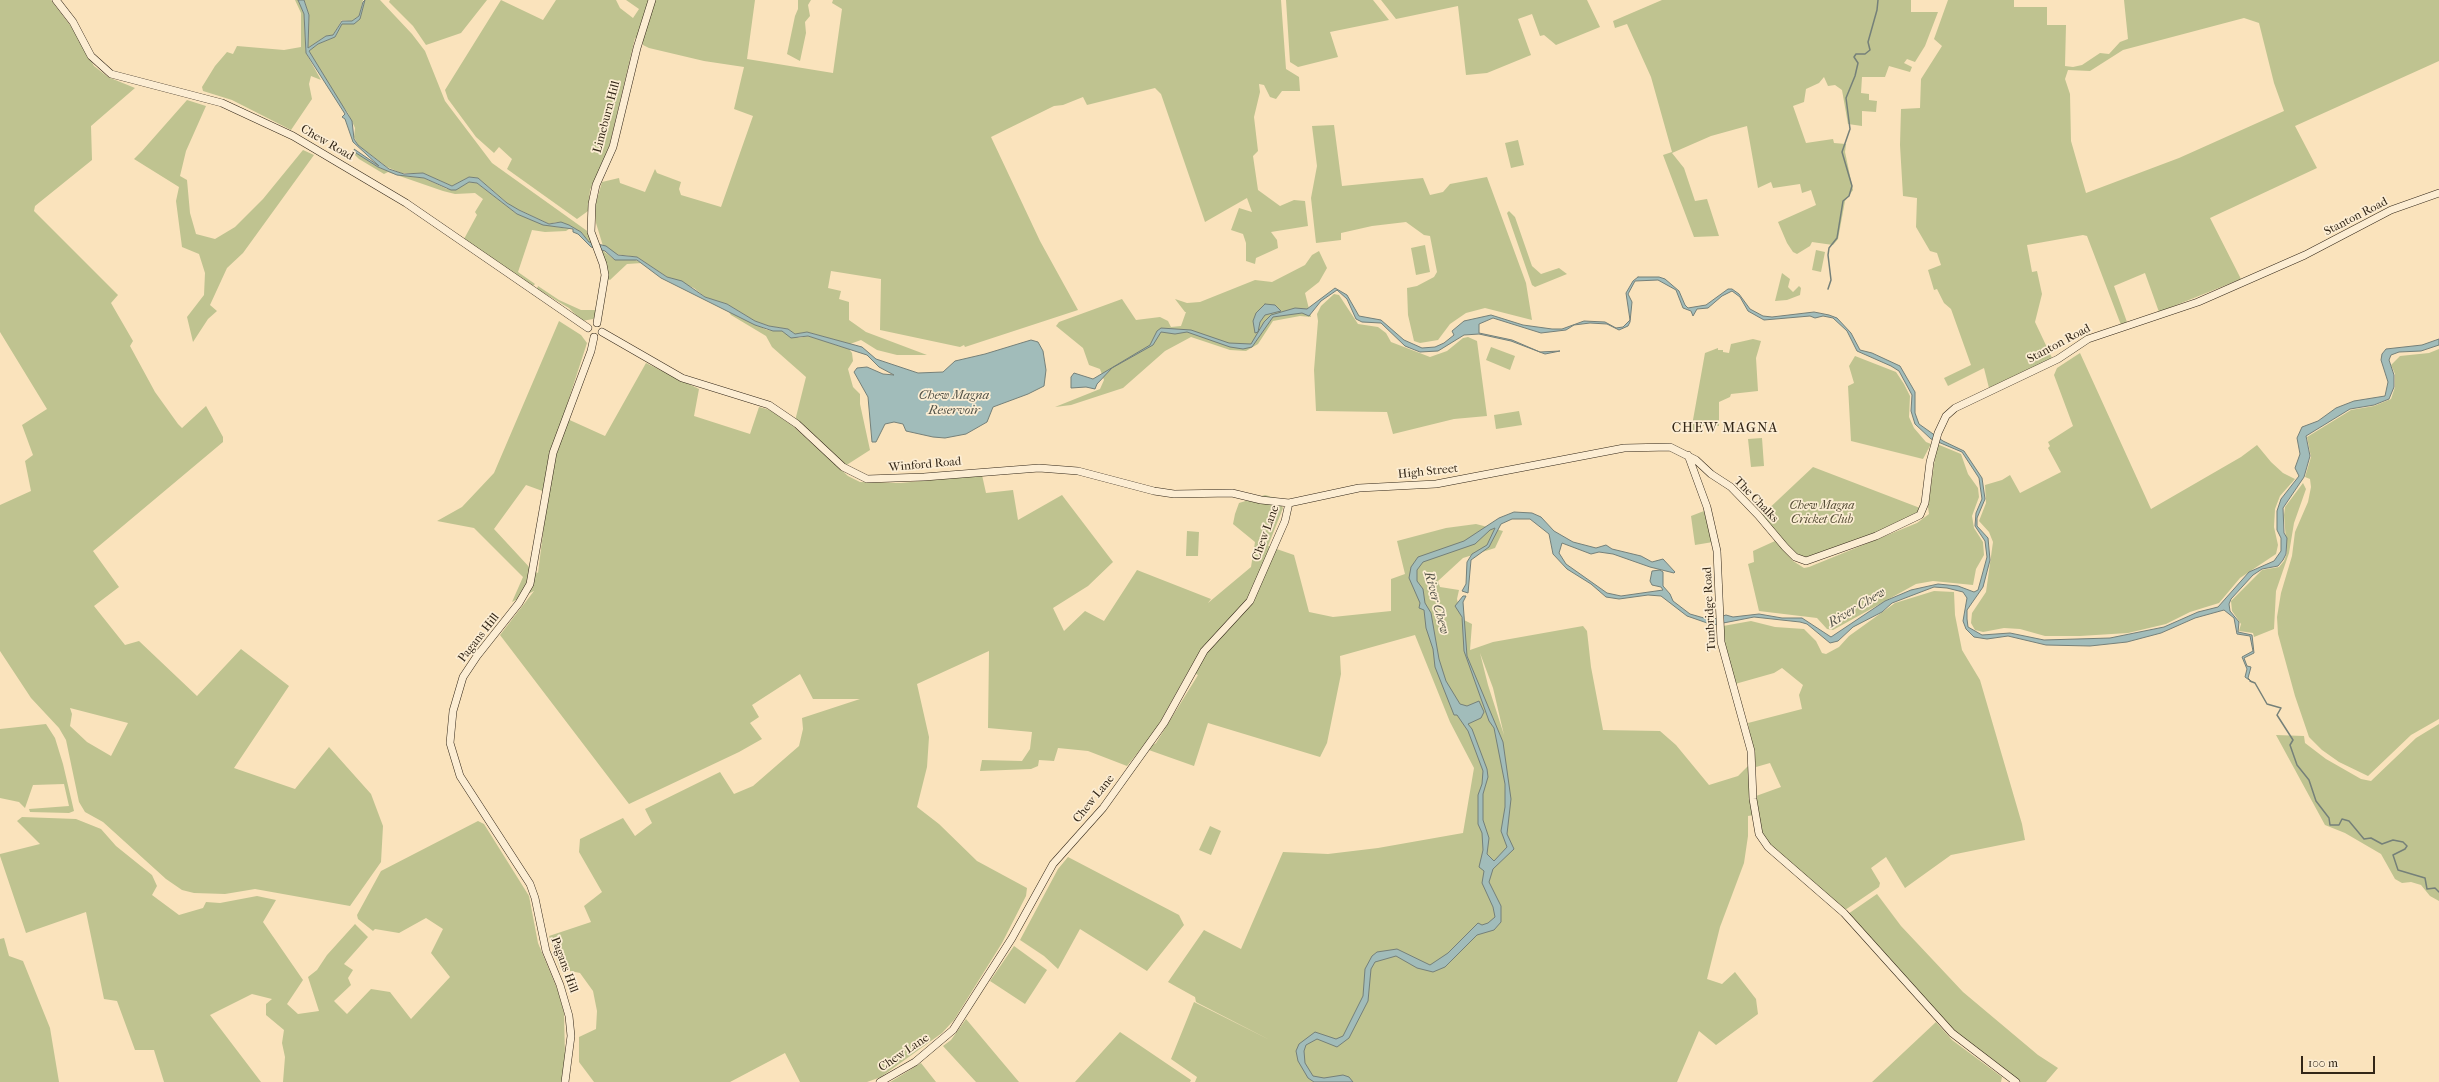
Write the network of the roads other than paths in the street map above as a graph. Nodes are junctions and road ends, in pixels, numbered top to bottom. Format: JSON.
{"nodes":[{"id":1,"x":56,"y":0,"type":"edge"},
{"id":2,"x":652,"y":0,"type":"edge"},
{"id":3,"x":2439,"y":193,"type":"edge"},
{"id":4,"x":597,"y":323,"type":"junction"},
{"id":5,"x":588,"y":328,"type":"junction"},
{"id":6,"x":602,"y":332,"type":"junction"},
{"id":7,"x":594,"y":337,"type":"junction"},
{"id":8,"x":1629,"y":448,"type":"joint"},
{"id":9,"x":1688,"y":455,"type":"junction"},
{"id":10,"x":1289,"y":502,"type":"junction"},
{"id":11,"x":1806,"y":561,"type":"joint"},
{"id":12,"x":565,"y":1082,"type":"edge"},
{"id":13,"x":880,"y":1082,"type":"edge"},
{"id":14,"x":2016,"y":1082,"type":"edge"}],
"edges":[{"from":1,"to":5,"type":"main road","name":"Chew Road"},
{"from":2,"to":4,"type":"main road","name":"Limeburn Hill"},
{"from":3,"to":11,"type":"main road","name":"Stanton Road"},
{"from":4,"to":5,"type":"main road"},
{"from":4,"to":6,"type":"main road"},
{"from":5,"to":7,"type":"main road"},
{"from":6,"to":7,"type":"main road"},
{"from":6,"to":10,"type":"main road","name":"Winford Road"},
{"from":7,"to":12,"type":"main road","name":"Pagans Hill"},
{"from":8,"to":9,"type":"main road","name":"The Chalks"},
{"from":8,"to":10,"type":"main road","name":"High Street"},
{"from":9,"to":11,"type":"main road","name":"The Chalks"},
{"from":9,"to":14,"type":"main road","name":"Tunbridge Road"},
{"from":10,"to":13,"type":"main road","name":"Chew Lane"}]}
